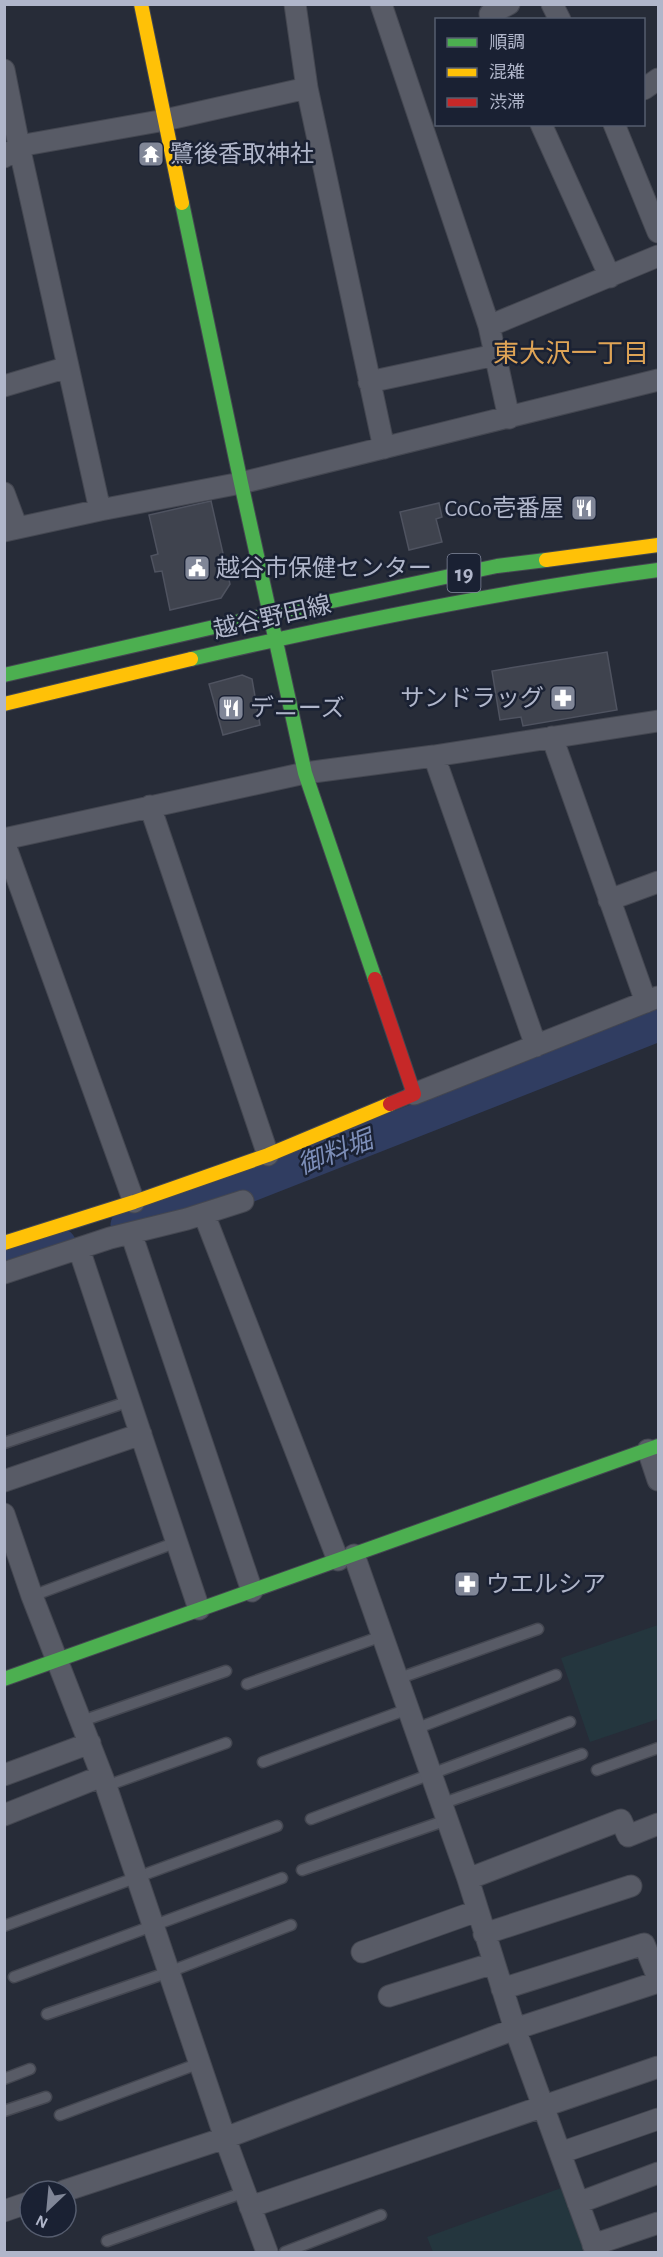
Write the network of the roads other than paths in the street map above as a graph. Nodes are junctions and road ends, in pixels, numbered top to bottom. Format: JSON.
{"nodes":[{"id":1,"x":141,"y":4,"type":"edge"},
{"id":2,"x":295,"y":4,"type":"edge"},
{"id":3,"x":381,"y":4,"type":"edge"},
{"id":4,"x":509,"y":4,"type":"edge"},
{"id":5,"x":552,"y":4,"type":"edge"},
{"id":6,"x":492,"y":18,"type":"edge"},
{"id":7,"x":559,"y":18,"type":"edge"},
{"id":8,"x":4,"y":70,"type":"edge"},
{"id":9,"x":658,"y":79,"type":"edge"},
{"id":10,"x":307,"y":88,"type":"junction"},
{"id":11,"x":645,"y":88,"type":"edge"},
{"id":12,"x":165,"y":120,"type":"junction"},
{"id":13,"x":541,"y":126,"type":"edge"},
{"id":14,"x":615,"y":126,"type":"edge"},
{"id":15,"x":12,"y":152,"type":"edge"},
{"id":16,"x":658,"y":232,"type":"edge"},
{"id":17,"x":658,"y":256,"type":"edge"},
{"id":18,"x":610,"y":277,"type":"junction"},
{"id":19,"x":489,"y":326,"type":"junction"},
{"id":20,"x":495,"y":354,"type":"junction"},
{"id":21,"x":68,"y":367,"type":"junction"},
{"id":22,"x":658,"y":380,"type":"edge"},
{"id":23,"x":369,"y":382,"type":"junction"},
{"id":24,"x":4,"y":386,"type":"edge"},
{"id":25,"x":509,"y":418,"type":"junction"},
{"id":26,"x":384,"y":448,"type":"junction"},
{"id":27,"x":241,"y":483,"type":"junction"},
{"id":28,"x":4,"y":493,"type":"edge"},
{"id":29,"x":100,"y":510,"type":"junction"},
{"id":30,"x":10,"y":530,"type":"edge"},
{"id":31,"x":658,"y":544,"type":"edge"},
{"id":32,"x":658,"y":570,"type":"edge"},
{"id":33,"x":271,"y":614,"type":"junction"},
{"id":34,"x":276,"y":638,"type":"junction"},
{"id":35,"x":4,"y":675,"type":"edge"},
{"id":36,"x":4,"y":704,"type":"edge"},
{"id":37,"x":658,"y":721,"type":"edge"},
{"id":38,"x":552,"y":736,"type":"junction"},
{"id":39,"x":434,"y":756,"type":"junction"},
{"id":40,"x":305,"y":773,"type":"junction"},
{"id":41,"x":150,"y":806,"type":"junction"},
{"id":42,"x":4,"y":840,"type":"edge"},
{"id":43,"x":658,"y":882,"type":"edge"},
{"id":44,"x":609,"y":900,"type":"junction"},
{"id":45,"x":652,"y":999,"type":"edge"},
{"id":46,"x":536,"y":1046,"type":"junction"},
{"id":47,"x":414,"y":1094,"type":"junction"},
{"id":48,"x":268,"y":1155,"type":"junction"},
{"id":49,"x":243,"y":1201,"type":"dead end"},
{"id":50,"x":134,"y":1203,"type":"junction"},
{"id":51,"x":204,"y":1214,"type":"junction"},
{"id":52,"x":131,"y":1233,"type":"junction"},
{"id":53,"x":4,"y":1243,"type":"edge"},
{"id":54,"x":79,"y":1249,"type":"junction"},
{"id":55,"x":4,"y":1273,"type":"edge"},
{"id":56,"x":130,"y":1401,"type":"junction"},
{"id":57,"x":141,"y":1434,"type":"junction"},
{"id":58,"x":4,"y":1443,"type":"edge"},
{"id":59,"x":653,"y":1448,"type":"edge"},
{"id":60,"x":658,"y":1480,"type":"edge"},
{"id":61,"x":4,"y":1481,"type":"edge"},
{"id":62,"x":4,"y":1514,"type":"edge"},
{"id":63,"x":177,"y":1542,"type":"junction"},
{"id":64,"x":346,"y":1558,"type":"junction"},
{"id":65,"x":14,"y":1567,"type":"edge"},
{"id":66,"x":252,"y":1591,"type":"junction"},
{"id":67,"x":32,"y":1596,"type":"junction"},
{"id":68,"x":199,"y":1609,"type":"junction"},
{"id":69,"x":538,"y":1629,"type":"dead end"},
{"id":70,"x":382,"y":1636,"type":"junction"},
{"id":71,"x":58,"y":1661,"type":"junction"},
{"id":72,"x":226,"y":1671,"type":"dead end"},
{"id":73,"x":556,"y":1675,"type":"dead end"},
{"id":74,"x":4,"y":1679,"type":"edge"},
{"id":75,"x":397,"y":1679,"type":"junction"},
{"id":76,"x":247,"y":1684,"type":"dead end"},
{"id":77,"x":408,"y":1709,"type":"junction"},
{"id":78,"x":82,"y":1721,"type":"junction"},
{"id":79,"x":570,"y":1722,"type":"dead end"},
{"id":80,"x":415,"y":1729,"type":"junction"},
{"id":81,"x":90,"y":1743,"type":"junction"},
{"id":82,"x":226,"y":1743,"type":"dead end"},
{"id":83,"x":658,"y":1748,"type":"edge"},
{"id":84,"x":582,"y":1754,"type":"dead end"},
{"id":85,"x":263,"y":1762,"type":"dead end"},
{"id":86,"x":597,"y":1770,"type":"dead end"},
{"id":87,"x":4,"y":1775,"type":"edge"},
{"id":88,"x":431,"y":1775,"type":"junction"},
{"id":89,"x":104,"y":1781,"type":"junction"},
{"id":90,"x":444,"y":1812,"type":"junction"},
{"id":91,"x":4,"y":1815,"type":"edge"},
{"id":92,"x":311,"y":1819,"type":"dead end"},
{"id":93,"x":658,"y":1824,"type":"edge"},
{"id":94,"x":277,"y":1826,"type":"dead end"},
{"id":95,"x":302,"y":1870,"type":"dead end"},
{"id":96,"x":137,"y":1877,"type":"junction"},
{"id":97,"x":282,"y":1878,"type":"dead end"},
{"id":98,"x":468,"y":1880,"type":"junction"},
{"id":99,"x":631,"y":1886,"type":"dead end"},
{"id":100,"x":477,"y":1911,"type":"junction"},
{"id":101,"x":153,"y":1925,"type":"junction"},
{"id":102,"x":291,"y":1925,"type":"dead end"},
{"id":103,"x":4,"y":1926,"type":"edge"},
{"id":104,"x":484,"y":1934,"type":"junction"},
{"id":105,"x":362,"y":1952,"type":"dead end"},
{"id":106,"x":494,"y":1963,"type":"junction"},
{"id":107,"x":169,"y":1972,"type":"junction"},
{"id":108,"x":14,"y":1977,"type":"dead end"},
{"id":109,"x":658,"y":1980,"type":"edge"},
{"id":110,"x":502,"y":1989,"type":"junction"},
{"id":111,"x":389,"y":1996,"type":"dead end"},
{"id":112,"x":47,"y":2014,"type":"dead end"},
{"id":113,"x":514,"y":2029,"type":"junction"},
{"id":114,"x":200,"y":2063,"type":"junction"},
{"id":115,"x":658,"y":2067,"type":"edge"},
{"id":116,"x":30,"y":2069,"type":"dead end"},
{"id":117,"x":4,"y":2079,"type":"edge"},
{"id":118,"x":46,"y":2097,"type":"dead end"},
{"id":119,"x":543,"y":2108,"type":"junction"},
{"id":120,"x":4,"y":2111,"type":"edge"},
{"id":121,"x":60,"y":2115,"type":"dead end"},
{"id":122,"x":658,"y":2119,"type":"edge"},
{"id":123,"x":225,"y":2138,"type":"junction"},
{"id":124,"x":560,"y":2153,"type":"junction"},
{"id":125,"x":658,"y":2173,"type":"edge"},
{"id":126,"x":78,"y":2186,"type":"edge"},
{"id":127,"x":248,"y":2200,"type":"junction"},
{"id":128,"x":578,"y":2203,"type":"junction"},
{"id":129,"x":381,"y":2215,"type":"dead end"},
{"id":130,"x":658,"y":2223,"type":"edge"},
{"id":131,"x":107,"y":2241,"type":"dead end"},
{"id":132,"x":594,"y":2249,"type":"edge"},
{"id":133,"x":267,"y":2253,"type":"edge"},
{"id":134,"x":285,"y":2253,"type":"edge"}],
"edges":[{"from":1,"to":12,"type":"street"},
{"from":2,"to":10,"type":"street"},
{"from":3,"to":19,"type":"street"},
{"from":4,"to":6,"type":"street"},
{"from":5,"to":7,"type":"street"},
{"from":8,"to":15,"type":"street"},
{"from":9,"to":11,"type":"street"},
{"from":10,"to":12,"type":"street"},
{"from":10,"to":23,"type":"street"},
{"from":12,"to":15,"type":"street"},
{"from":12,"to":27,"type":"street"},
{"from":13,"to":18,"type":"street"},
{"from":14,"to":16,"type":"street"},
{"from":15,"to":21,"type":"street"},
{"from":17,"to":18,"type":"street"},
{"from":18,"to":19,"type":"street"},
{"from":19,"to":20,"type":"street"},
{"from":20,"to":23,"type":"street"},
{"from":20,"to":25,"type":"street"},
{"from":21,"to":24,"type":"street"},
{"from":21,"to":29,"type":"street"},
{"from":22,"to":25,"type":"street"},
{"from":23,"to":26,"type":"street"},
{"from":25,"to":26,"type":"street"},
{"from":26,"to":27,"type":"street"},
{"from":27,"to":29,"type":"street"},
{"from":27,"to":33,"type":"street"},
{"from":28,"to":30,"type":"street"},
{"from":29,"to":30,"type":"street"},
{"from":31,"to":33,"type":"street","name":"越谷野田線","number":"19"},
{"from":32,"to":34,"type":"street","name":"越谷野田線","number":"19"},
{"from":33,"to":34,"type":"street"},
{"from":33,"to":35,"type":"street","name":"越谷野田線","number":"19"},
{"from":34,"to":36,"type":"street","name":"越谷野田線","number":"19"},
{"from":34,"to":40,"type":"street"},
{"from":37,"to":38,"type":"street"},
{"from":38,"to":39,"type":"street"},
{"from":38,"to":44,"type":"street"},
{"from":39,"to":40,"type":"street"},
{"from":39,"to":46,"type":"street"},
{"from":40,"to":41,"type":"street"},
{"from":40,"to":47,"type":"street"},
{"from":41,"to":42,"type":"street"},
{"from":41,"to":48,"type":"street"},
{"from":42,"to":50,"type":"street"},
{"from":43,"to":44,"type":"street"},
{"from":44,"to":45,"type":"street"},
{"from":45,"to":46,"type":"street"},
{"from":46,"to":47,"type":"street"},
{"from":47,"to":48,"type":"street"},
{"from":48,"to":50,"type":"street"},
{"from":49,"to":51,"type":"street"},
{"from":50,"to":53,"type":"street"},
{"from":51,"to":52,"type":"street"},
{"from":51,"to":64,"type":"street"},
{"from":52,"to":54,"type":"street"},
{"from":52,"to":66,"type":"street"},
{"from":54,"to":55,"type":"street"},
{"from":54,"to":56,"type":"street"},
{"from":56,"to":57,"type":"street"},
{"from":56,"to":58,"type":"lane"},
{"from":57,"to":61,"type":"street"},
{"from":57,"to":63,"type":"street"},
{"from":59,"to":60,"type":"street"},
{"from":59,"to":64,"type":"street"},
{"from":62,"to":65,"type":"street"},
{"from":63,"to":67,"type":"lane"},
{"from":63,"to":68,"type":"street"},
{"from":64,"to":66,"type":"street"},
{"from":64,"to":70,"type":"street"},
{"from":65,"to":67,"type":"street"},
{"from":66,"to":68,"type":"street"},
{"from":67,"to":71,"type":"street"},
{"from":68,"to":71,"type":"street"},
{"from":69,"to":75,"type":"lane"},
{"from":70,"to":75,"type":"street"},
{"from":70,"to":76,"type":"lane"},
{"from":71,"to":74,"type":"street"},
{"from":71,"to":78,"type":"street"},
{"from":72,"to":78,"type":"lane"},
{"from":73,"to":80,"type":"lane"},
{"from":75,"to":77,"type":"street"},
{"from":77,"to":80,"type":"street"},
{"from":77,"to":85,"type":"lane"},
{"from":78,"to":81,"type":"street"},
{"from":79,"to":88,"type":"lane"},
{"from":80,"to":88,"type":"street"},
{"from":81,"to":87,"type":"street"},
{"from":81,"to":89,"type":"street"},
{"from":82,"to":89,"type":"lane"},
{"from":83,"to":86,"type":"lane"},
{"from":84,"to":90,"type":"lane"},
{"from":88,"to":90,"type":"street"},
{"from":88,"to":92,"type":"lane"},
{"from":89,"to":91,"type":"street"},
{"from":89,"to":96,"type":"street"},
{"from":90,"to":95,"type":"lane"},
{"from":90,"to":98,"type":"street"},
{"from":93,"to":98,"type":"street"},
{"from":94,"to":96,"type":"lane"},
{"from":96,"to":101,"type":"street"},
{"from":96,"to":103,"type":"lane"},
{"from":97,"to":101,"type":"lane"},
{"from":98,"to":100,"type":"street"},
{"from":99,"to":104,"type":"street"},
{"from":100,"to":104,"type":"street"},
{"from":100,"to":105,"type":"street"},
{"from":101,"to":107,"type":"street"},
{"from":101,"to":108,"type":"lane"},
{"from":102,"to":107,"type":"lane"},
{"from":104,"to":106,"type":"street"},
{"from":106,"to":110,"type":"street"},
{"from":106,"to":111,"type":"street"},
{"from":107,"to":112,"type":"lane"},
{"from":107,"to":114,"type":"street"},
{"from":109,"to":110,"type":"street"},
{"from":109,"to":113,"type":"street"},
{"from":110,"to":113,"type":"street"},
{"from":113,"to":119,"type":"street"},
{"from":113,"to":123,"type":"street"},
{"from":114,"to":121,"type":"lane"},
{"from":114,"to":123,"type":"street"},
{"from":115,"to":119,"type":"street"},
{"from":116,"to":117,"type":"lane"},
{"from":118,"to":120,"type":"lane"},
{"from":119,"to":124,"type":"street"},
{"from":119,"to":127,"type":"street"},
{"from":122,"to":124,"type":"street"},
{"from":123,"to":126,"type":"street"},
{"from":123,"to":127,"type":"street"},
{"from":124,"to":128,"type":"street"},
{"from":125,"to":128,"type":"street"},
{"from":127,"to":131,"type":"lane"},
{"from":127,"to":133,"type":"street"},
{"from":128,"to":132,"type":"street"},
{"from":129,"to":134,"type":"lane"},
{"from":130,"to":132,"type":"street"}]}
